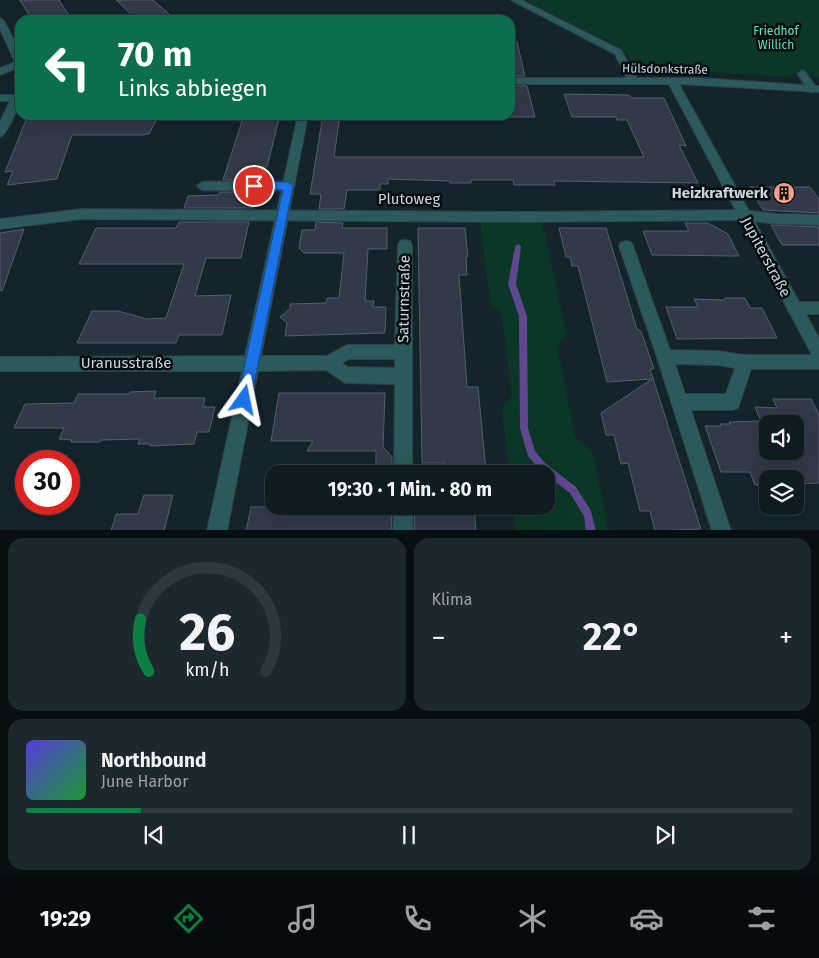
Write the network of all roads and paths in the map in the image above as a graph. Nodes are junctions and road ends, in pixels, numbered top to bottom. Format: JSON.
{"nodes":[{"id":1,"x":515,"y":0,"type":"edge"},
{"id":2,"x":0,"y":21,"type":"edge"},
{"id":3,"x":15,"y":50,"type":"edge"},
{"id":4,"x":15,"y":65,"type":"edge"},
{"id":5,"x":0,"y":72,"type":"edge"},
{"id":6,"x":802,"y":74,"type":"dead end"},
{"id":7,"x":515,"y":81,"type":"edge"},
{"id":8,"x":633,"y":81,"type":"junction"},
{"id":9,"x":672,"y":81,"type":"junction"},
{"id":10,"x":816,"y":89,"type":"edge"},
{"id":11,"x":0,"y":98,"type":"edge"},
{"id":12,"x":15,"y":98,"type":"edge"},
{"id":13,"x":15,"y":104,"type":"edge"},
{"id":14,"x":302,"y":120,"type":"edge"},
{"id":15,"x":0,"y":133,"type":"edge"},
{"id":16,"x":204,"y":186,"type":"dead end"},
{"id":17,"x":288,"y":186,"type":"junction"},
{"id":18,"x":282,"y":215,"type":"junction"},
{"id":19,"x":744,"y":215,"type":"junction"},
{"id":20,"x":819,"y":220,"type":"edge"},
{"id":21,"x":0,"y":224,"type":"edge"},
{"id":22,"x":405,"y":245,"type":"dead end"},
{"id":23,"x":626,"y":246,"type":"dead end"},
{"id":24,"x":794,"y":308,"type":"junction"},
{"id":25,"x":819,"y":308,"type":"edge"},
{"id":26,"x":404,"y":352,"type":"junction"},
{"id":27,"x":819,"y":353,"type":"edge"},
{"id":28,"x":665,"y":357,"type":"junction"},
{"id":29,"x":745,"y":362,"type":"junction"},
{"id":30,"x":819,"y":362,"type":"edge"},
{"id":31,"x":252,"y":363,"type":"junction"},
{"id":32,"x":329,"y":363,"type":"junction"},
{"id":33,"x":0,"y":364,"type":"edge"},
{"id":34,"x":403,"y":376,"type":"junction"},
{"id":35,"x":680,"y":402,"type":"junction"},
{"id":36,"x":403,"y":465,"type":"edge"},
{"id":37,"x":403,"y":515,"type":"edge"},
{"id":38,"x":217,"y":530,"type":"edge"},
{"id":39,"x":403,"y":530,"type":"edge"},
{"id":40,"x":722,"y":530,"type":"edge"}],
"edges":[{"from":1,"to":8,"type":"street"},
{"from":2,"to":3,"type":"street"},
{"from":4,"to":5,"type":"street"},
{"from":6,"to":10,"type":"lane"},
{"from":7,"to":8,"type":"street","name":"Hülsdonkstraße"},
{"from":8,"to":9,"type":"street","name":"Hülsdonkstraße"},
{"from":9,"to":10,"type":"street","name":"Hülsdonkstraße"},
{"from":9,"to":19,"type":"street","name":"Jupiterstraße"},
{"from":11,"to":12,"type":"street"},
{"from":13,"to":15,"type":"street"},
{"from":14,"to":17,"type":"street"},
{"from":16,"to":17,"type":"lane"},
{"from":17,"to":18,"type":"street"},
{"from":18,"to":19,"type":"street","name":"Plutoweg"},
{"from":18,"to":21,"type":"street","name":"Plutoweg"},
{"from":18,"to":31,"type":"street"},
{"from":19,"to":20,"type":"street","name":"Plutoweg"},
{"from":19,"to":24,"type":"street","name":"Jupiterstraße"},
{"from":22,"to":26,"type":"street","name":"Saturnstraße"},
{"from":23,"to":28,"type":"street"},
{"from":24,"to":25,"type":"street"},
{"from":24,"to":27,"type":"street","name":"Jupiterstraße"},
{"from":26,"to":32,"type":"street","name":"Saturnstraße"},
{"from":26,"to":34,"type":"street","name":"Saturnstraße"},
{"from":28,"to":29,"type":"street"},
{"from":28,"to":35,"type":"street"},
{"from":29,"to":30,"type":"street"},
{"from":29,"to":35,"type":"street"},
{"from":31,"to":32,"type":"street","name":"Saturnstraße"},
{"from":31,"to":33,"type":"street","name":"Uranusstraße"},
{"from":31,"to":38,"type":"street"},
{"from":32,"to":34,"type":"street","name":"Saturnstraße"},
{"from":34,"to":36,"type":"street","name":"Saturnstraße"},
{"from":35,"to":40,"type":"street"},
{"from":37,"to":39,"type":"street"}]}
